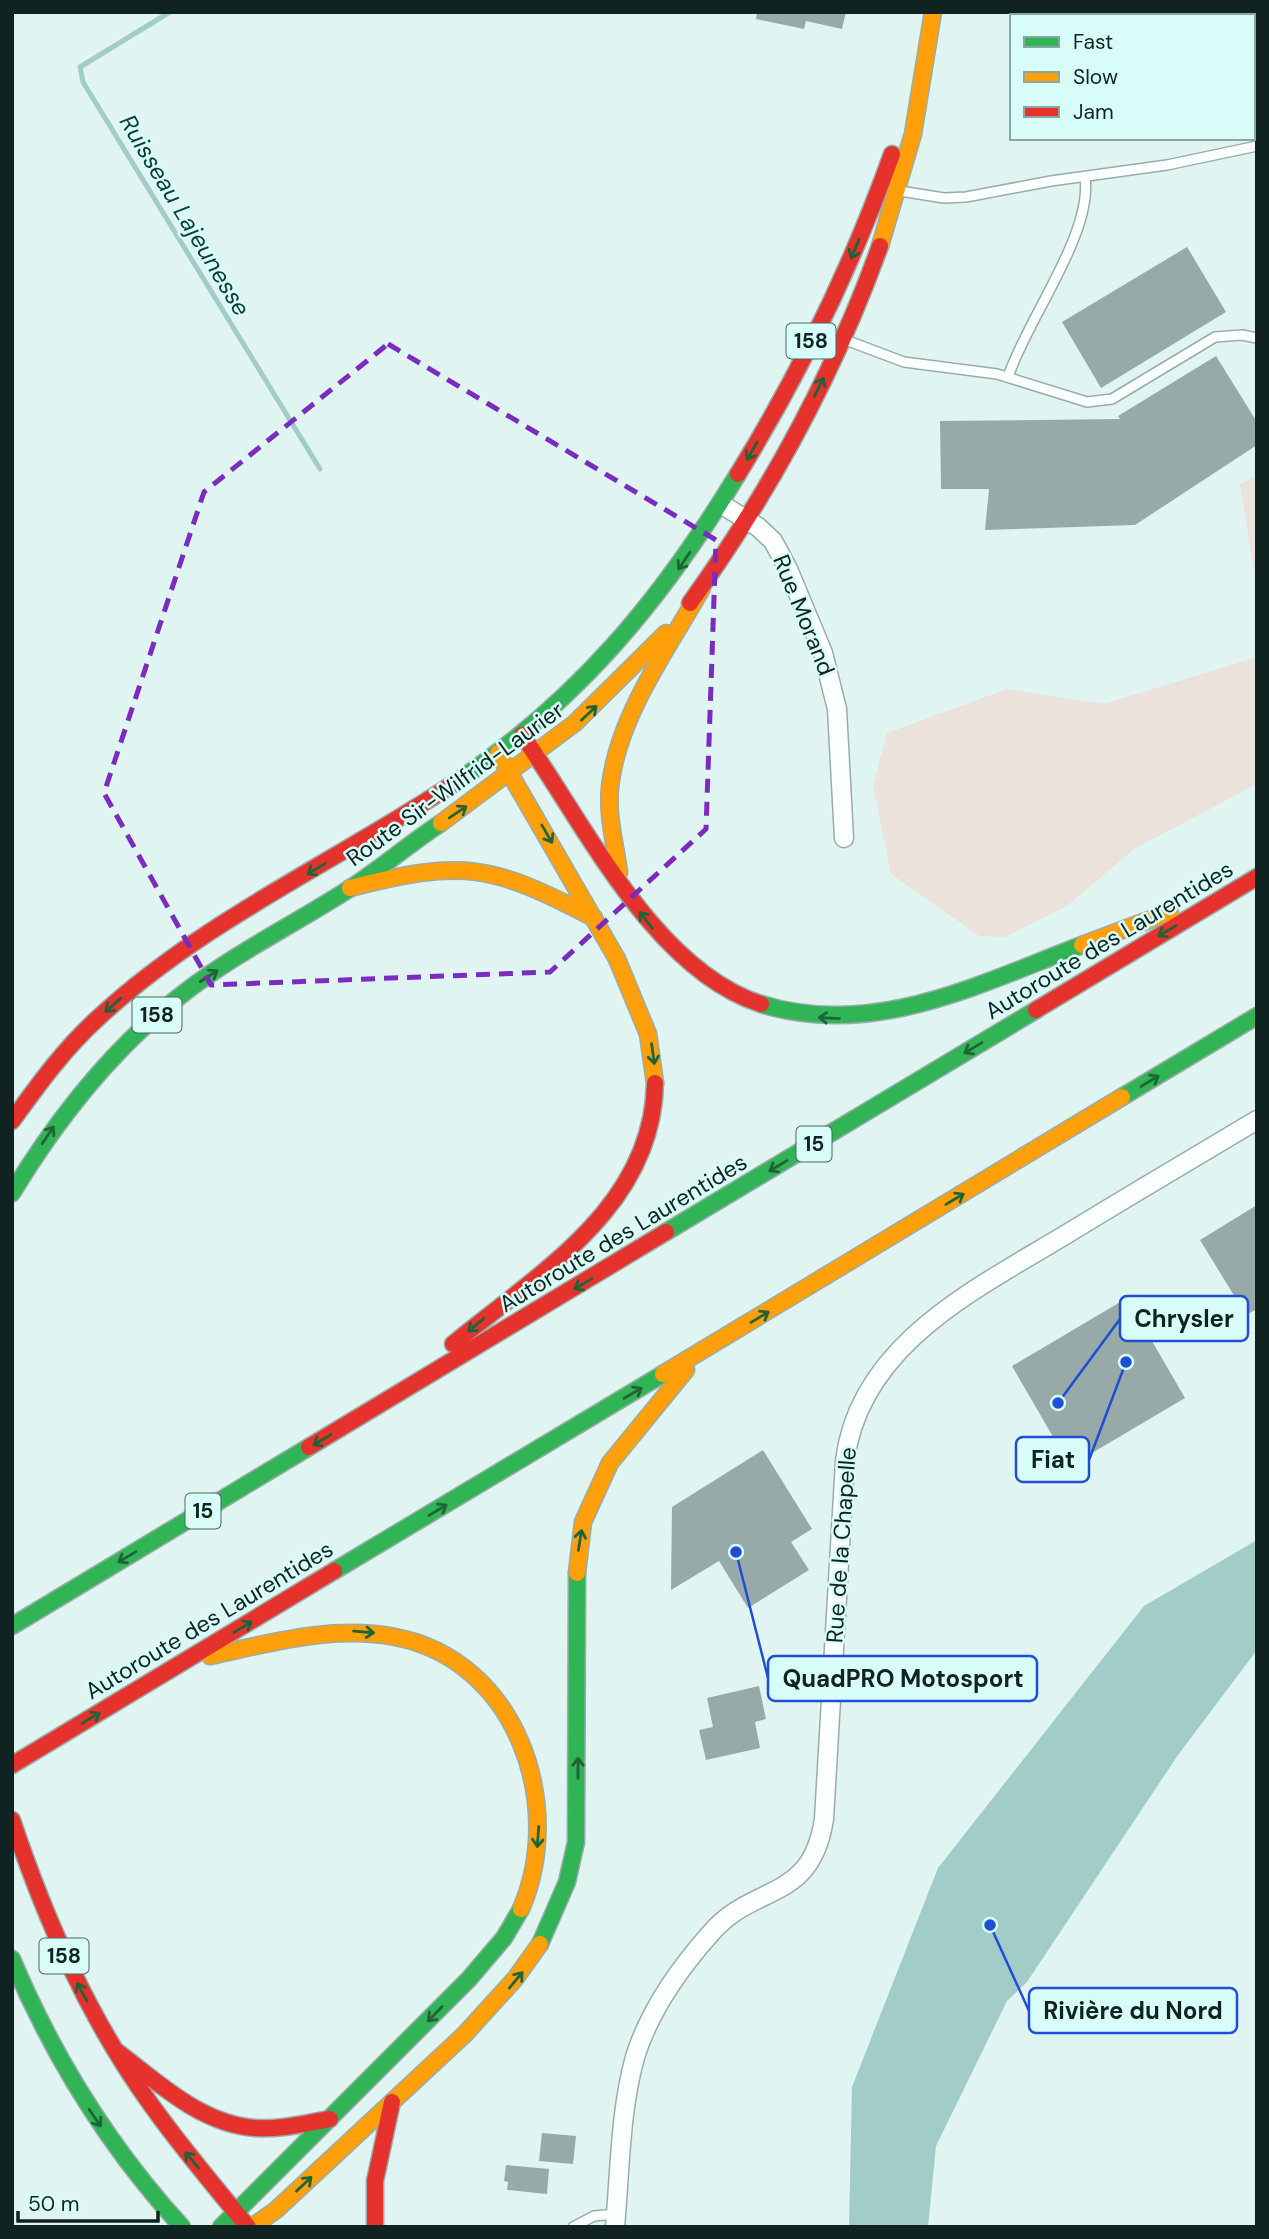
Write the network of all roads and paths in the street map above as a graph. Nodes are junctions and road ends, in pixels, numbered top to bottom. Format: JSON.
{"nodes":[{"id":1,"x":933,"y":13,"type":"edge"},
{"id":2,"x":1257,"y":146,"type":"edge"},
{"id":3,"x":1084,"y":177,"type":"junction"},
{"id":4,"x":881,"y":186,"type":"junction"},
{"id":5,"x":899,"y":191,"type":"junction"},
{"id":6,"x":818,"y":329,"type":"junction"},
{"id":7,"x":1257,"y":338,"type":"edge"},
{"id":8,"x":842,"y":339,"type":"junction"},
{"id":9,"x":1008,"y":377,"type":"junction"},
{"id":10,"x":721,"y":503,"type":"junction"},
{"id":11,"x":747,"y":519,"type":"junction"},
{"id":12,"x":702,"y":588,"type":"junction"},
{"id":13,"x":522,"y":735,"type":"junction"},
{"id":14,"x":498,"y":753,"type":"junction"},
{"id":15,"x":537,"y":757,"type":"junction"},
{"id":16,"x":513,"y":775,"type":"junction"},
{"id":17,"x":844,"y":838,"type":"dead end"},
{"id":18,"x":1252,"y":880,"type":"edge"},
{"id":19,"x":620,"y":881,"type":"junction"},
{"id":20,"x":350,"y":888,"type":"junction"},
{"id":21,"x":594,"y":918,"type":"junction"},
{"id":22,"x":1257,"y":1016,"type":"edge"},
{"id":23,"x":1257,"y":1120,"type":"edge"},
{"id":24,"x":12,"y":1121,"type":"edge"},
{"id":25,"x":12,"y":1193,"type":"edge"},
{"id":26,"x":701,"y":1352,"type":"junction"},
{"id":27,"x":381,"y":1405,"type":"junction"},
{"id":28,"x":12,"y":1626,"type":"edge"},
{"id":29,"x":184,"y":1662,"type":"junction"},
{"id":30,"x":12,"y":1765,"type":"edge"},
{"id":31,"x":12,"y":1820,"type":"edge"},
{"id":32,"x":12,"y":1959,"type":"edge"},
{"id":33,"x":116,"y":2051,"type":"junction"},
{"id":34,"x":392,"y":2102,"type":"junction"},
{"id":35,"x":330,"y":2119,"type":"junction"},
{"id":36,"x":236,"y":2212,"type":"junction"},
{"id":37,"x":615,"y":2220,"type":"edge"},
{"id":38,"x":182,"y":2227,"type":"edge"},
{"id":39,"x":221,"y":2227,"type":"edge"},
{"id":40,"x":250,"y":2227,"type":"edge"},
{"id":41,"x":375,"y":2227,"type":"edge"},
{"id":42,"x":573,"y":2227,"type":"edge"}],
"edges":[{"from":1,"to":4,"type":"main road","name":"Route Sir-Wilfrid-Laurier","number":"158"},
{"from":1,"to":5,"type":"main road","name":"Route Sir-Wilfrid-Laurier","number":"158"},
{"from":2,"to":3,"type":"lane"},
{"from":3,"to":5,"type":"lane"},
{"from":3,"to":9,"type":"lane"},
{"from":4,"to":5,"type":"lane"},
{"from":4,"to":6,"type":"main road","name":"Route Sir-Wilfrid-Laurier","number":"158","one_way":true},
{"from":5,"to":8,"type":"main road","name":"Route Sir-Wilfrid-Laurier","number":"158"},
{"from":6,"to":8,"type":"lane"},
{"from":6,"to":10,"type":"main road","name":"Route Sir-Wilfrid-Laurier","number":"158","one_way":true},
{"from":7,"to":9,"type":"lane"},
{"from":8,"to":9,"type":"lane"},
{"from":11,"to":8,"type":"main road","name":"Route Sir-Wilfrid-Laurier","number":"158","one_way":true},
{"from":10,"to":11,"type":"street","name":"Rue Morand"},
{"from":10,"to":13,"type":"main road","name":"Route Sir-Wilfrid-Laurier","number":"158","one_way":true},
{"from":11,"to":12,"type":"main road","name":"Route Sir-Wilfrid-Laurier","number":"158"},
{"from":11,"to":17,"type":"street","name":"Rue Morand"},
{"from":15,"to":12,"type":"main road","name":"Route Sir-Wilfrid-Laurier","number":"158","one_way":true},
{"from":12,"to":19,"type":"main road"},
{"from":13,"to":14,"type":"main road","name":"Route Sir-Wilfrid-Laurier","number":"158"},
{"from":13,"to":15,"type":"main road"},
{"from":14,"to":16,"type":"main road"},
{"from":14,"to":24,"type":"main road","name":"Route Sir-Wilfrid-Laurier","number":"158","one_way":true},
{"from":15,"to":16,"type":"main road","name":"Route Sir-Wilfrid-Laurier","number":"158"},
{"from":15,"to":19,"type":"main road"},
{"from":20,"to":16,"type":"main road","name":"Route Sir-Wilfrid-Laurier","number":"158","one_way":true},
{"from":16,"to":21,"type":"main road","one_way":true},
{"from":18,"to":19,"type":"main road","one_way":true},
{"from":18,"to":27,"type":"main road","name":"Autoroute des Laurentides","number":"15","one_way":true},
{"from":20,"to":21,"type":"main road"},
{"from":25,"to":20,"type":"main road","name":"Route Sir-Wilfrid-Laurier","number":"158","one_way":true},
{"from":21,"to":27,"type":"main road","one_way":true},
{"from":26,"to":22,"type":"main road","name":"Autoroute des Laurentides","one_way":true},
{"from":23,"to":37,"type":"street","name":"Rue de la Chapelle"},
{"from":29,"to":26,"type":"main road","name":"Autoroute des Laurentides","one_way":true},
{"from":34,"to":26,"type":"main road","one_way":true},
{"from":27,"to":28,"type":"main road","name":"Autoroute des Laurentides","number":"15","one_way":true},
{"from":30,"to":29,"type":"main road","name":"Autoroute des Laurentides","one_way":true},
{"from":29,"to":35,"type":"main road","one_way":true},
{"from":33,"to":31,"type":"main road","number":"158","one_way":true},
{"from":32,"to":38,"type":"main road","number":"158","one_way":true},
{"from":33,"to":35,"type":"main road"},
{"from":36,"to":33,"type":"main road","number":"158","one_way":true},
{"from":40,"to":34,"type":"main road","one_way":true},
{"from":34,"to":41,"type":"main road"},
{"from":35,"to":36,"type":"main road"},
{"from":36,"to":39,"type":"main road"},
{"from":36,"to":40,"type":"main road","number":"158"},
{"from":37,"to":42,"type":"lane"}]}
